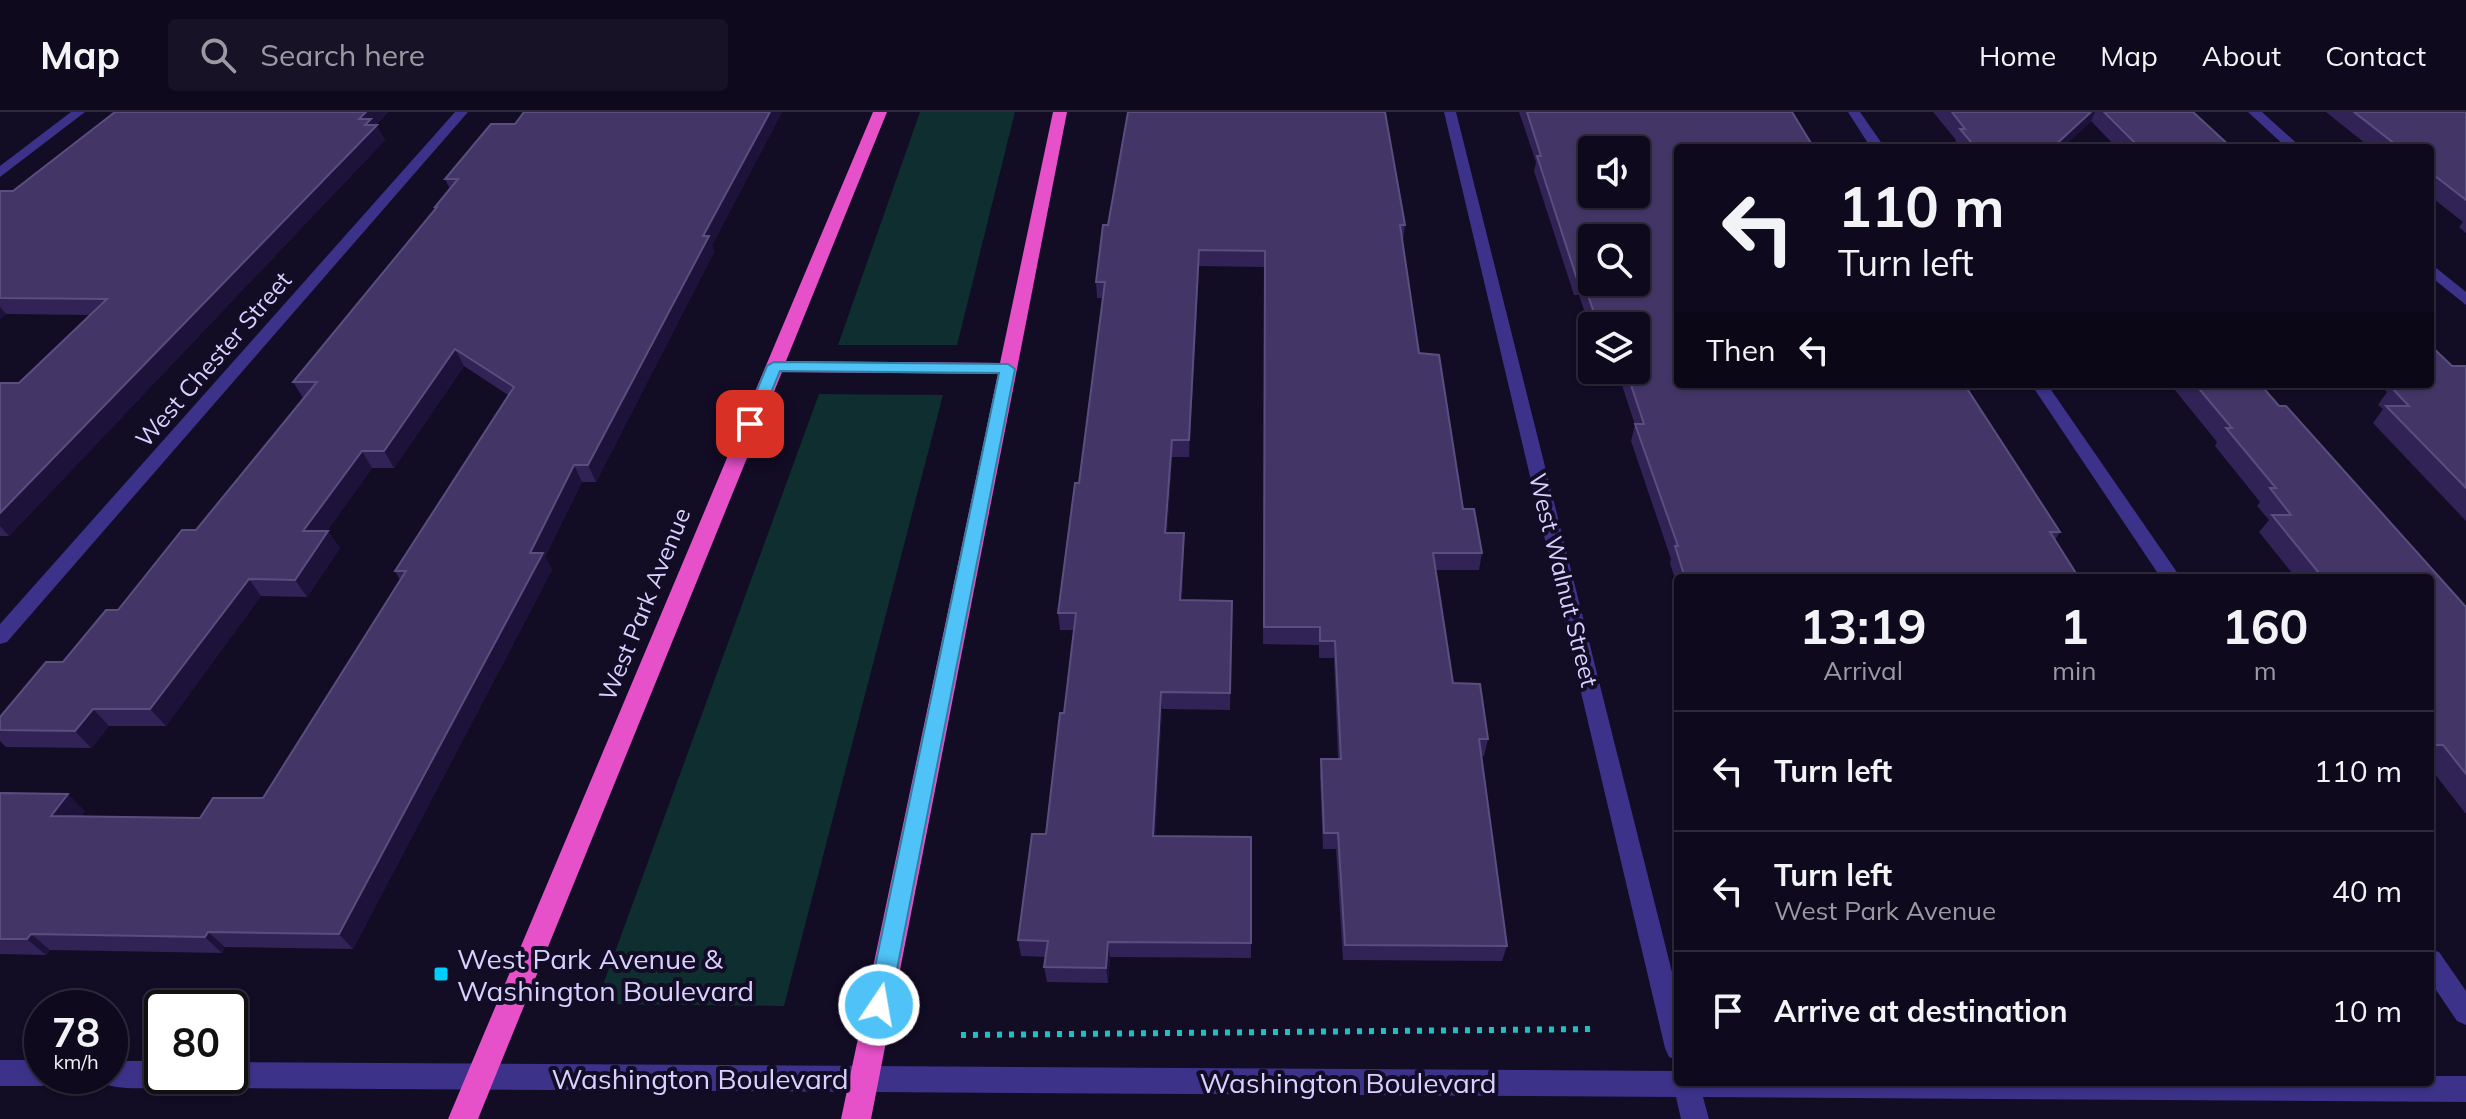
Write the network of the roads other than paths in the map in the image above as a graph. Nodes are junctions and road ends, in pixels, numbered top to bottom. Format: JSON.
{"nodes":[{"id":1,"x":79,"y":112,"type":"edge"},
{"id":2,"x":462,"y":112,"type":"edge"},
{"id":3,"x":880,"y":112,"type":"edge"},
{"id":4,"x":1060,"y":112,"type":"edge"},
{"id":5,"x":1450,"y":112,"type":"edge"},
{"id":6,"x":1854,"y":112,"type":"edge"},
{"id":7,"x":2254,"y":112,"type":"edge"},
{"id":8,"x":1875,"y":144,"type":"edge"},
{"id":9,"x":2290,"y":144,"type":"edge"},
{"id":10,"x":0,"y":173,"type":"edge"},
{"id":11,"x":2434,"y":272,"type":"edge"},
{"id":12,"x":2466,"y":300,"type":"edge"},
{"id":13,"x":774,"y":366,"type":"junction"},
{"id":14,"x":1008,"y":369,"type":"junction"},
{"id":15,"x":2042,"y":388,"type":"edge"},
{"id":16,"x":2168,"y":574,"type":"edge"},
{"id":17,"x":0,"y":637,"type":"edge"},
{"id":18,"x":2434,"y":966,"type":"edge"},
{"id":19,"x":2466,"y":1013,"type":"edge"},
{"id":20,"x":1674,"y":1032,"type":"edge"},
{"id":21,"x":0,"y":1073,"type":"edge"},
{"id":22,"x":24,"y":1073,"type":"edge"},
{"id":23,"x":248,"y":1075,"type":"edge"},
{"id":24,"x":480,"y":1076,"type":"junction"},
{"id":25,"x":864,"y":1079,"type":"junction"},
{"id":26,"x":1674,"y":1084,"type":"edge"},
{"id":27,"x":1687,"y":1086,"type":"edge"},
{"id":28,"x":1999,"y":1086,"type":"edge"},
{"id":29,"x":2466,"y":1089,"type":"edge"},
{"id":30,"x":463,"y":1119,"type":"edge"},
{"id":31,"x":856,"y":1119,"type":"edge"},
{"id":32,"x":1695,"y":1119,"type":"edge"}],
"edges":[{"from":1,"to":10,"type":"street"},
{"from":2,"to":17,"type":"street","name":"West Chester Street"},
{"from":3,"to":13,"type":"highway","name":"West Park Avenue"},
{"from":4,"to":14,"type":"highway"},
{"from":5,"to":20,"type":"street","name":"West Walnut Street"},
{"from":6,"to":8,"type":"street"},
{"from":7,"to":9,"type":"street"},
{"from":11,"to":12,"type":"street"},
{"from":13,"to":14,"type":"highway"},
{"from":13,"to":24,"type":"highway","name":"West Park Avenue"},
{"from":14,"to":25,"type":"highway"},
{"from":15,"to":16,"type":"street"},
{"from":18,"to":19,"type":"street"},
{"from":21,"to":22,"type":"street"},
{"from":23,"to":24,"type":"street","name":"Washington Boulevard"},
{"from":24,"to":25,"type":"street","name":"Washington Boulevard"},
{"from":24,"to":30,"type":"highway","name":"West Park Avenue"},
{"from":25,"to":26,"type":"street","name":"Washington Boulevard"},
{"from":25,"to":31,"type":"highway"},
{"from":27,"to":32,"type":"street"},
{"from":28,"to":29,"type":"street","name":"Washington Boulevard"}]}
